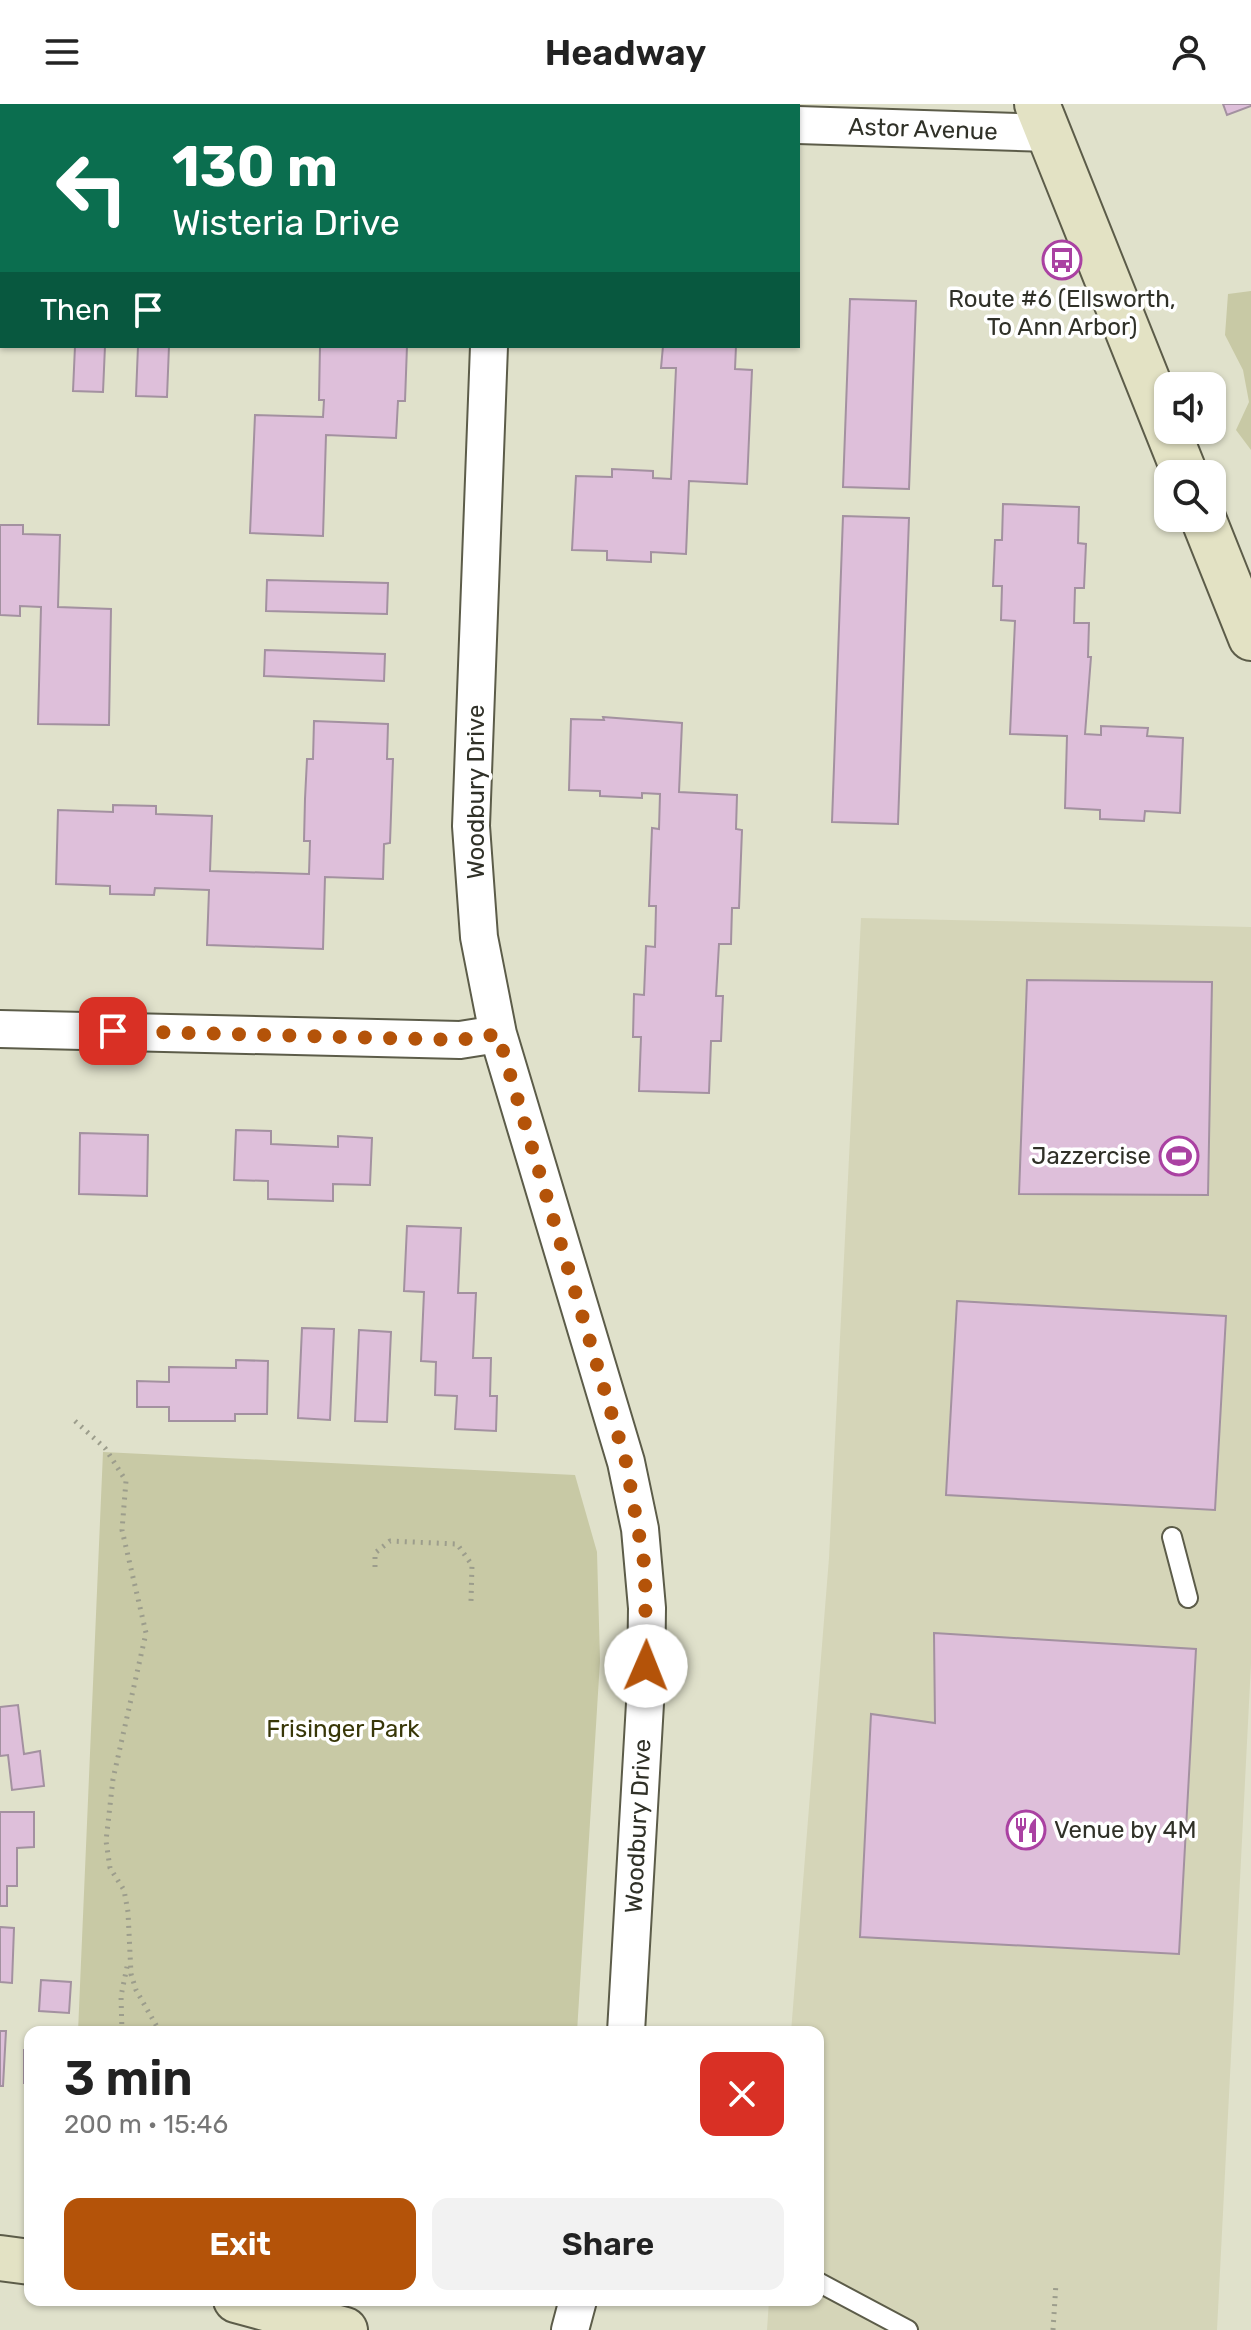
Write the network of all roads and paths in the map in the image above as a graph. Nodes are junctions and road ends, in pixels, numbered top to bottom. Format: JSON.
{"nodes":[{"id":1,"x":1043,"y":118,"type":"edge"},
{"id":2,"x":800,"y":125,"type":"edge"},
{"id":3,"x":489,"y":348,"type":"edge"},
{"id":4,"x":1179,"y":460,"type":"edge"},
{"id":5,"x":1209,"y":532,"type":"edge"},
{"id":6,"x":1251,"y":638,"type":"edge"},
{"id":7,"x":0,"y":1029,"type":"edge"},
{"id":8,"x":498,"y":1034,"type":"junction"},
{"id":9,"x":75,"y":1421,"type":"dead end"},
{"id":10,"x":1172,"y":1537,"type":"dead end"},
{"id":11,"x":375,"y":1567,"type":"dead end"},
{"id":12,"x":1188,"y":1598,"type":"dead end"},
{"id":13,"x":467,"y":1604,"type":"dead end"},
{"id":14,"x":129,"y":1957,"type":"junction"},
{"id":15,"x":122,"y":2026,"type":"edge"},
{"id":16,"x":157,"y":2026,"type":"edge"},
{"id":17,"x":626,"y":2026,"type":"edge"},
{"id":18,"x":0,"y":2258,"type":"edge"},
{"id":19,"x":24,"y":2261,"type":"edge"},
{"id":20,"x":1056,"y":2283,"type":"dead end"},
{"id":21,"x":824,"y":2285,"type":"edge"},
{"id":22,"x":255,"y":2306,"type":"edge"},
{"id":23,"x":576,"y":2306,"type":"edge"},
{"id":24,"x":319,"y":2326,"type":"edge"},
{"id":25,"x":570,"y":2330,"type":"edge"},
{"id":26,"x":908,"y":2330,"type":"edge"},
{"id":27,"x":1053,"y":2330,"type":"edge"}],
"edges":[{"from":1,"to":2,"type":"street","name":"Astor Avenue"},
{"from":1,"to":4,"type":"street"},
{"from":3,"to":8,"type":"street","name":"Woodbury Drive"},
{"from":5,"to":6,"type":"street"},
{"from":7,"to":8,"type":"street"},
{"from":8,"to":17,"type":"street","name":"Woodbury Drive"},
{"from":9,"to":14,"type":"path"},
{"from":10,"to":12,"type":"lane"},
{"from":11,"to":13,"type":"path"},
{"from":14,"to":15,"type":"path"},
{"from":14,"to":16,"type":"path"},
{"from":18,"to":19,"type":"street"},
{"from":20,"to":27,"type":"path"},
{"from":21,"to":26,"type":"lane"},
{"from":22,"to":24,"type":"street"},
{"from":23,"to":25,"type":"street"}]}
